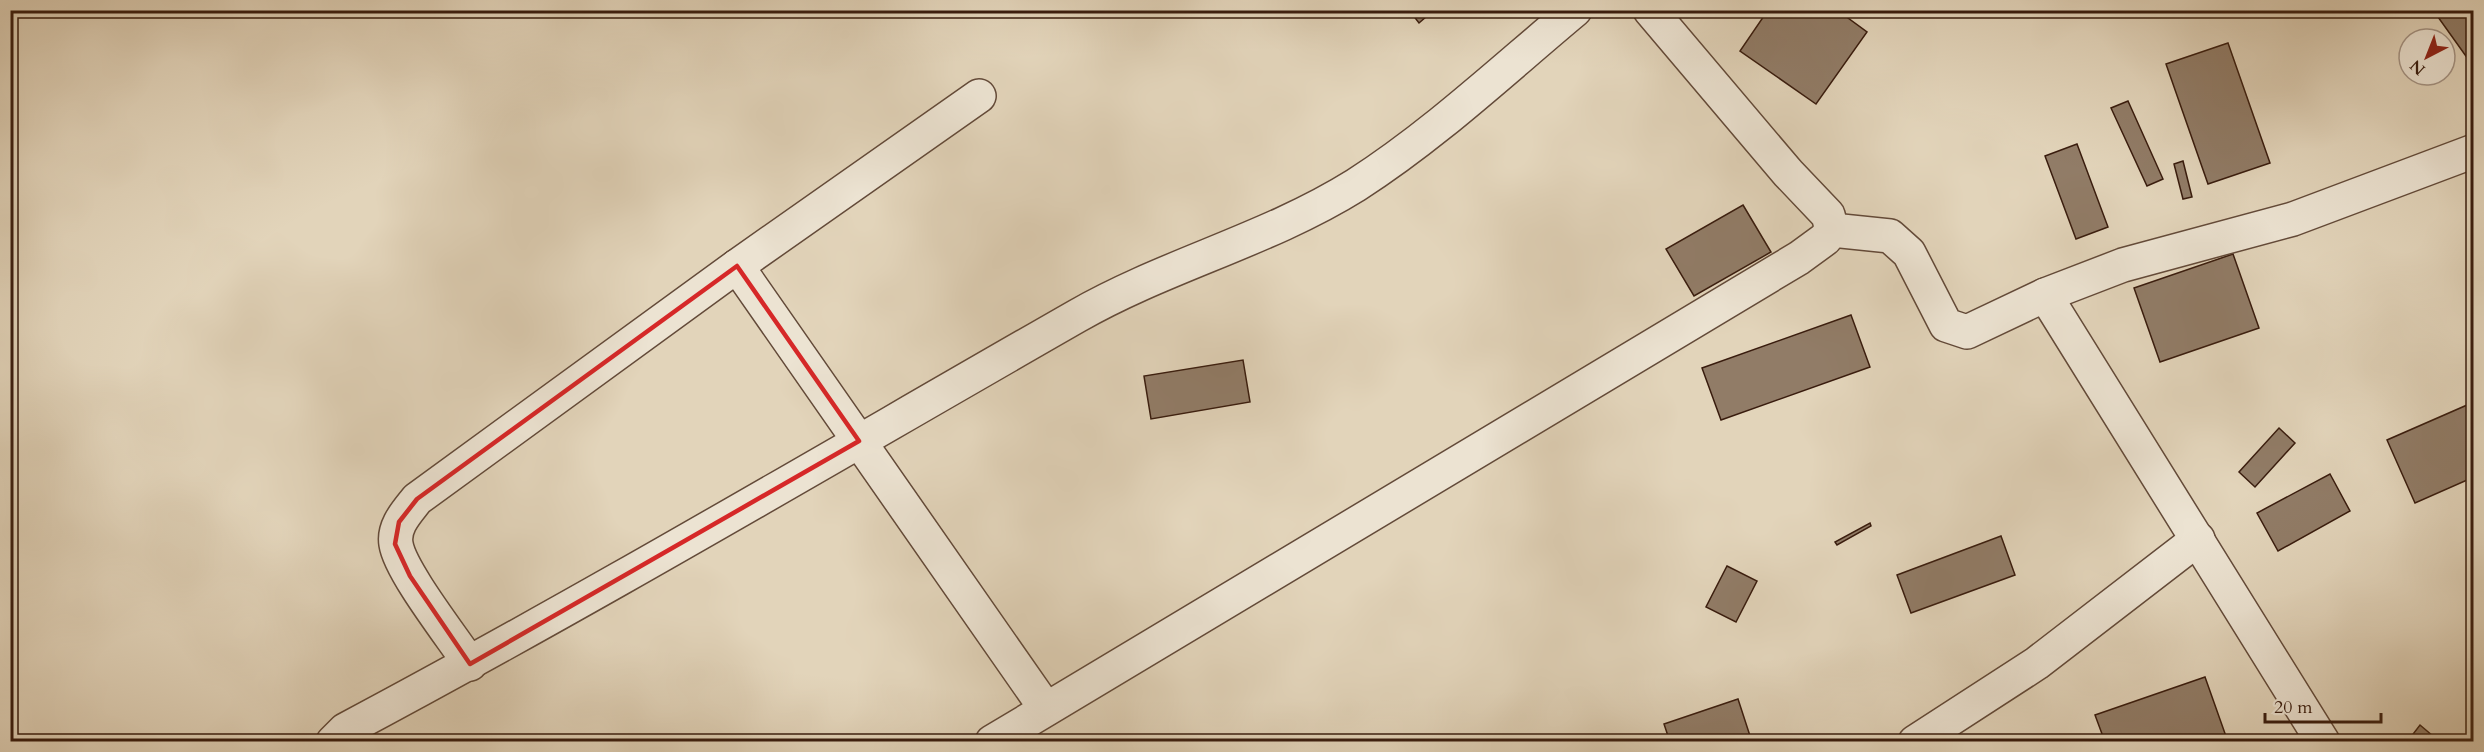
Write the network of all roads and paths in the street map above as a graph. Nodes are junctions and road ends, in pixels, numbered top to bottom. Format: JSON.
{"nodes":[{"id":1,"x":1575,"y":10,"type":"edge"},
{"id":2,"x":1650,"y":10,"type":"edge"},
{"id":3,"x":979,"y":96,"type":"dead end"},
{"id":4,"x":2474,"y":151,"type":"edge"},
{"id":5,"x":1832,"y":230,"type":"junction"},
{"id":6,"x":737,"y":266,"type":"junction"},
{"id":7,"x":2045,"y":295,"type":"junction"},
{"id":8,"x":859,"y":441,"type":"junction"},
{"id":9,"x":2198,"y":539,"type":"junction"},
{"id":10,"x":470,"y":663,"type":"junction"},
{"id":11,"x":1046,"y":709,"type":"junction"},
{"id":12,"x":333,"y":741,"type":"edge"},
{"id":13,"x":992,"y":741,"type":"edge"},
{"id":14,"x":1915,"y":741,"type":"edge"},
{"id":15,"x":2323,"y":741,"type":"edge"}],
"edges":[{"from":1,"to":8,"type":"street"},
{"from":2,"to":5,"type":"street"},
{"from":3,"to":6,"type":"street"},
{"from":4,"to":7,"type":"street"},
{"from":5,"to":7,"type":"street"},
{"from":5,"to":11,"type":"street"},
{"from":6,"to":8,"type":"street"},
{"from":6,"to":10,"type":"street"},
{"from":7,"to":9,"type":"street"},
{"from":8,"to":10,"type":"street"},
{"from":8,"to":11,"type":"street"},
{"from":9,"to":14,"type":"street"},
{"from":9,"to":15,"type":"street"},
{"from":10,"to":12,"type":"street"},
{"from":11,"to":13,"type":"street"}]}
